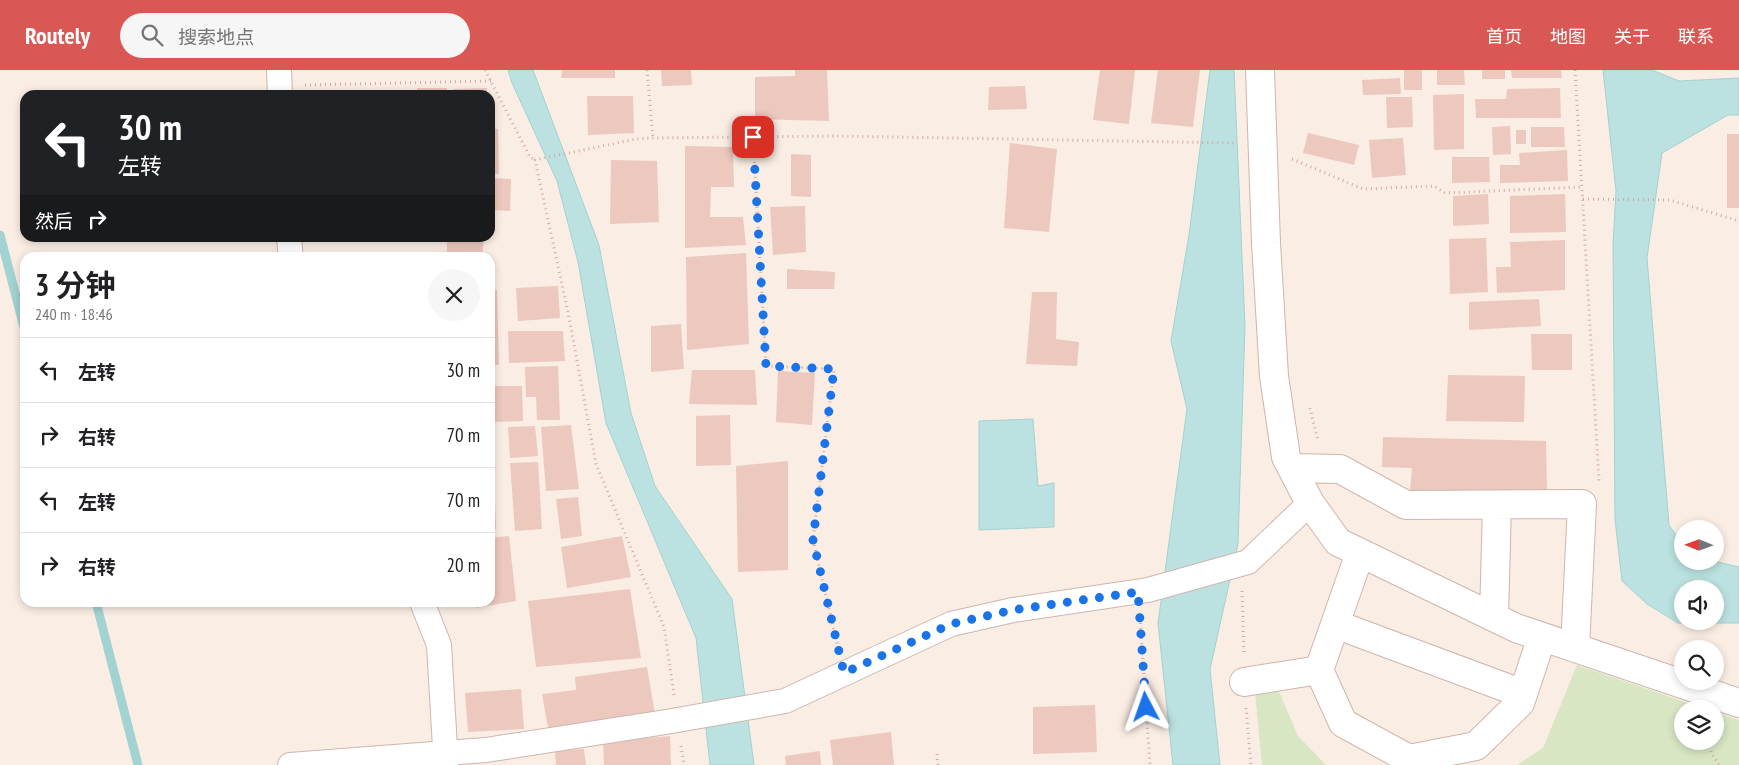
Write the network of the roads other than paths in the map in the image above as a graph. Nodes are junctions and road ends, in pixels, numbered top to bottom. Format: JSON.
{"nodes":[{"id":1,"x":1260,"y":70,"type":"edge"},
{"id":2,"x":1292,"y":468,"type":"junction"},
{"id":3,"x":1310,"y":504,"type":"junction"},
{"id":4,"x":1497,"y":505,"type":"junction"},
{"id":5,"x":1360,"y":553,"type":"junction"},
{"id":6,"x":424,"y":607,"type":"edge"},
{"id":7,"x":1494,"y":618,"type":"junction"},
{"id":8,"x":1335,"y":624,"type":"junction"},
{"id":9,"x":1542,"y":637,"type":"junction"},
{"id":10,"x":1575,"y":648,"type":"junction"},
{"id":11,"x":1319,"y":670,"type":"junction"},
{"id":12,"x":1244,"y":682,"type":"dead end"},
{"id":13,"x":1523,"y":694,"type":"junction"},
{"id":14,"x":1739,"y":703,"type":"edge"},
{"id":15,"x":445,"y":759,"type":"edge"},
{"id":16,"x":290,"y":765,"type":"edge"}],
"edges":[{"from":1,"to":2,"type":"street"},
{"from":2,"to":3,"type":"street"},
{"from":2,"to":4,"type":"street"},
{"from":3,"to":5,"type":"street"},
{"from":3,"to":15,"type":"street"},
{"from":4,"to":7,"type":"street"},
{"from":4,"to":10,"type":"street"},
{"from":5,"to":7,"type":"street"},
{"from":5,"to":8,"type":"street"},
{"from":6,"to":15,"type":"street"},
{"from":7,"to":9,"type":"street"},
{"from":8,"to":11,"type":"street"},
{"from":8,"to":13,"type":"street"},
{"from":9,"to":10,"type":"street"},
{"from":9,"to":13,"type":"street"},
{"from":10,"to":14,"type":"street"},
{"from":11,"to":12,"type":"street"},
{"from":11,"to":13,"type":"street"},
{"from":15,"to":16,"type":"street"}]}
